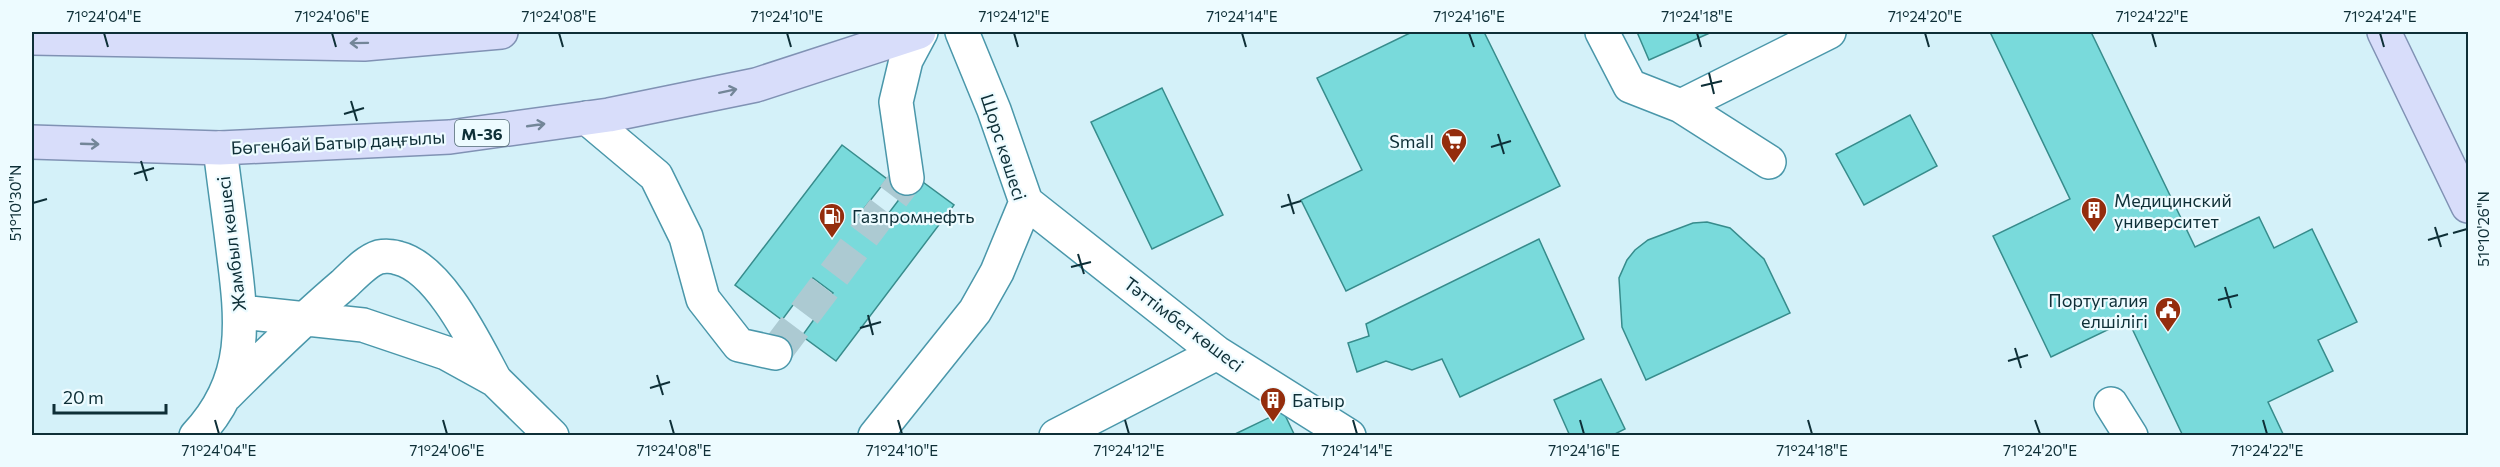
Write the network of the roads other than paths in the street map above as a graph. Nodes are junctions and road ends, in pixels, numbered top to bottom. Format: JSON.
{"nodes":[{"id":1,"x":501,"y":32,"type":"edge"},
{"id":2,"x":920,"y":32,"type":"edge"},
{"id":3,"x":962,"y":32,"type":"edge"},
{"id":4,"x":1602,"y":32,"type":"edge"},
{"id":5,"x":1829,"y":32,"type":"edge"},
{"id":6,"x":2384,"y":32,"type":"edge"},
{"id":7,"x":32,"y":38,"type":"edge"},
{"id":8,"x":1681,"y":106,"type":"junction"},
{"id":9,"x":587,"y":118,"type":"junction"},
{"id":10,"x":32,"y":142,"type":"edge"},
{"id":11,"x":220,"y":148,"type":"junction"},
{"id":12,"x":1769,"y":162,"type":"dead end"},
{"id":13,"x":907,"y":178,"type":"dead end"},
{"id":14,"x":1026,"y":202,"type":"junction"},
{"id":15,"x":2469,"y":206,"type":"edge"},
{"id":16,"x":241,"y":312,"type":"junction"},
{"id":17,"x":304,"y":319,"type":"junction"},
{"id":18,"x":775,"y":353,"type":"dead end"},
{"id":19,"x":1217,"y":353,"type":"junction"},
{"id":20,"x":495,"y":380,"type":"junction"},
{"id":21,"x":226,"y":394,"type":"junction"},
{"id":22,"x":2111,"y":404,"type":"dead end"},
{"id":23,"x":196,"y":435,"type":"edge"},
{"id":24,"x":552,"y":435,"type":"edge"},
{"id":25,"x":874,"y":435,"type":"edge"},
{"id":26,"x":1056,"y":435,"type":"edge"},
{"id":27,"x":1349,"y":435,"type":"edge"},
{"id":28,"x":2131,"y":435,"type":"edge"}],
"edges":[{"from":1,"to":7,"type":"main road","one_way":true},
{"from":9,"to":2,"type":"main road","name":"Бөгенбай Батыр даңғылы","number":"M-36","one_way":true},
{"from":2,"to":13,"type":"street"},
{"from":3,"to":14,"type":"street","name":"Щорс көшесі"},
{"from":4,"to":8,"type":"street"},
{"from":5,"to":8,"type":"street"},
{"from":6,"to":15,"type":"main road"},
{"from":8,"to":12,"type":"street"},
{"from":11,"to":9,"type":"main road","name":"Бөгенбай Батыр даңғылы","number":"M-36","one_way":true},
{"from":9,"to":18,"type":"street"},
{"from":10,"to":11,"type":"main road","name":"Бөгенбай Батыр даңғылы","number":"M-36","one_way":true},
{"from":11,"to":16,"type":"street","name":"Жамбыл көшесі"},
{"from":14,"to":19,"type":"street","name":"Тәттімбет көшесі"},
{"from":14,"to":25,"type":"street","name":"Щорс көшесі"},
{"from":16,"to":17,"type":"street"},
{"from":16,"to":21,"type":"street","name":"Жамбыл көшесі"},
{"from":17,"to":20,"type":"street"},
{"from":17,"to":20,"type":"street"},
{"from":17,"to":21,"type":"street"},
{"from":19,"to":26,"type":"street"},
{"from":19,"to":27,"type":"street","name":"Тәттімбет көшесі"},
{"from":20,"to":24,"type":"street"},
{"from":21,"to":23,"type":"street","name":"Жамбыл көшесі"},
{"from":22,"to":28,"type":"street"}]}
